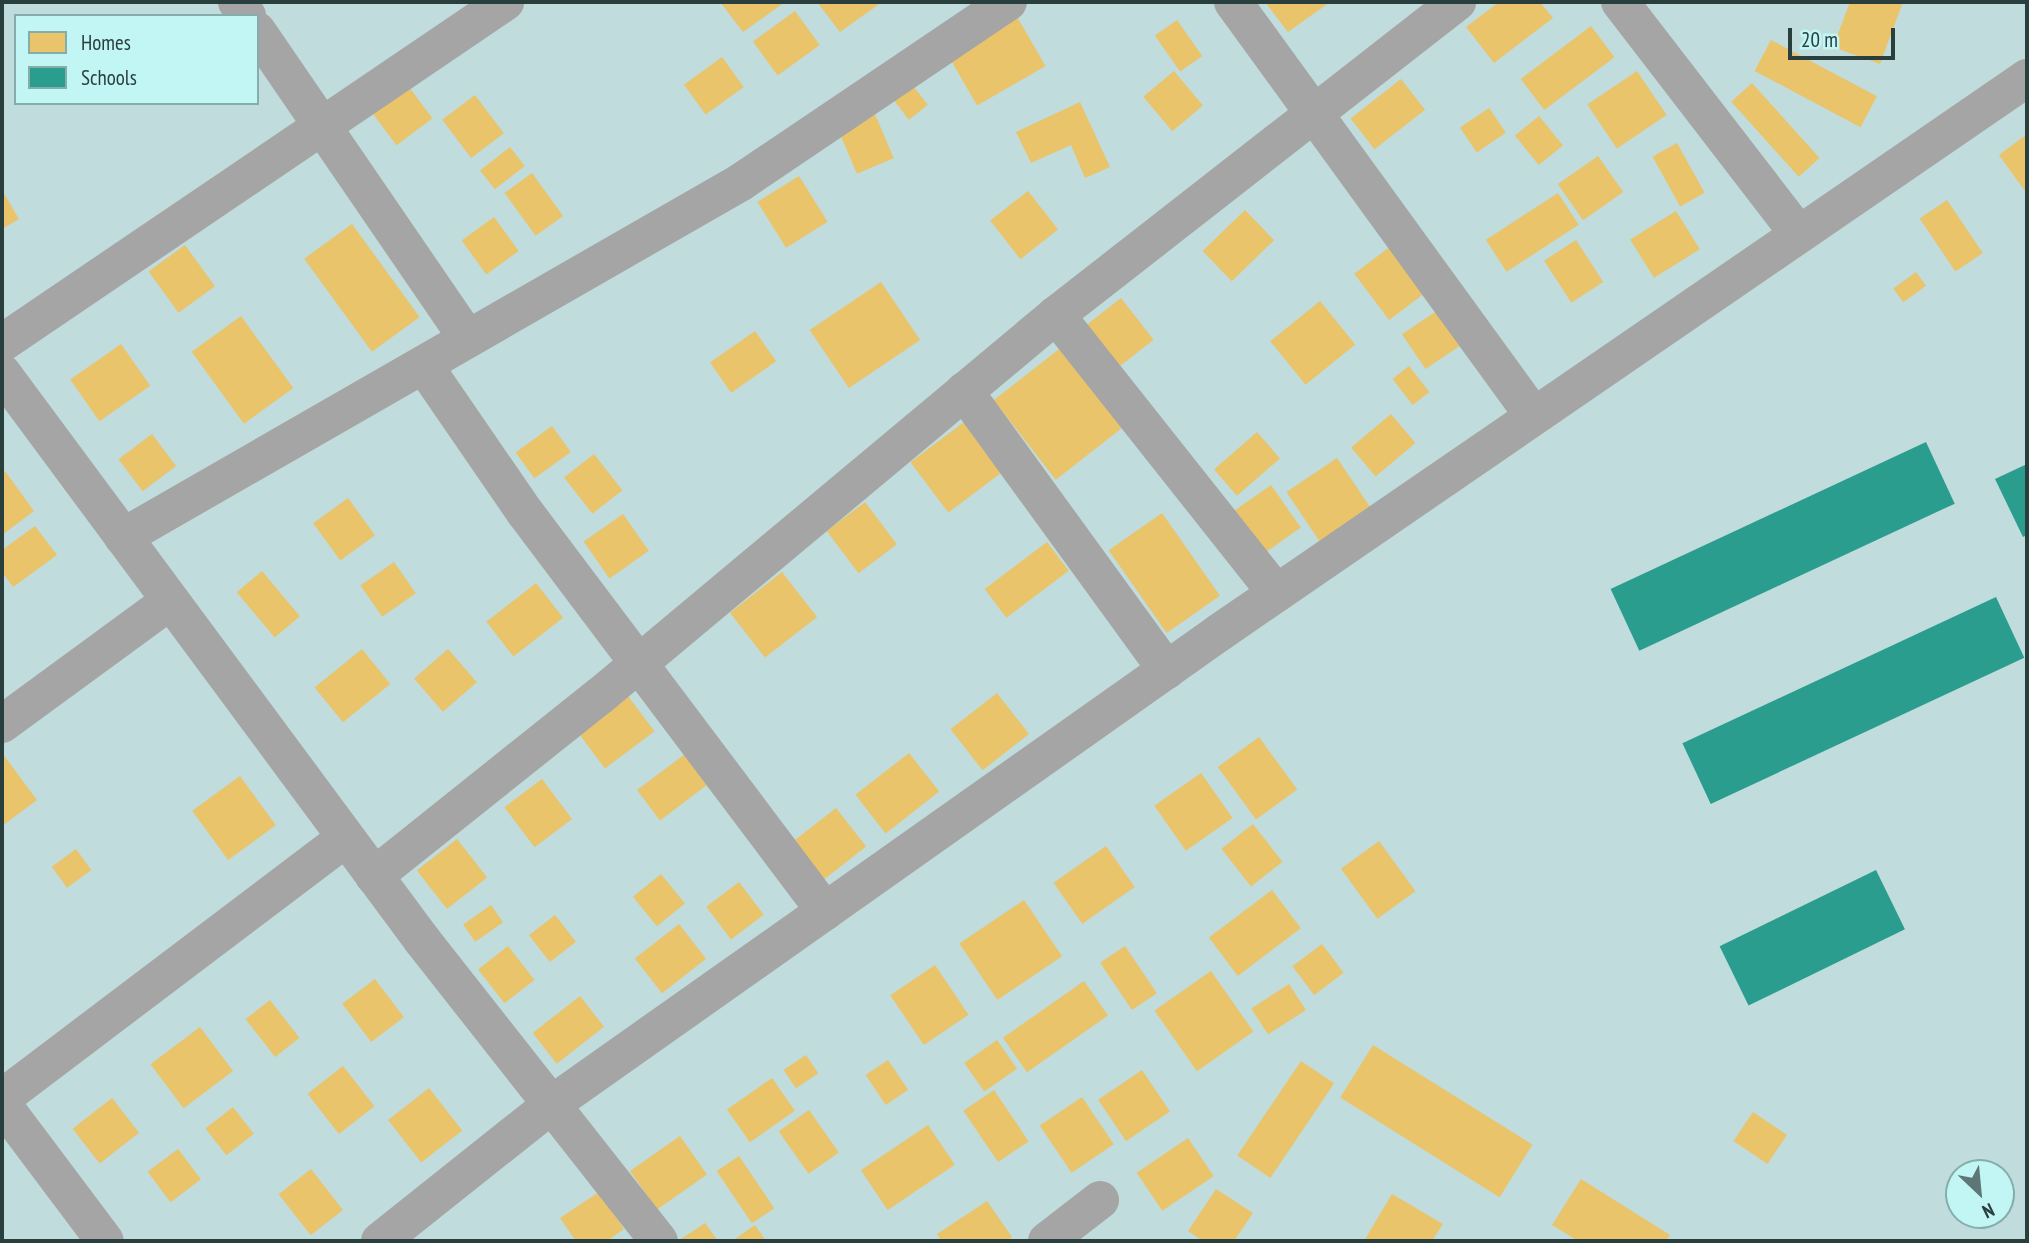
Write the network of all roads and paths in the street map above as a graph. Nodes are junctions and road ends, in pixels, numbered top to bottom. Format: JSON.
{"nodes":[{"id":1,"x":505,"y":2,"type":"edge"},
{"id":2,"x":1008,"y":2,"type":"edge"},
{"id":3,"x":1233,"y":2,"type":"edge"},
{"id":4,"x":1457,"y":2,"type":"edge"},
{"id":5,"x":1620,"y":2,"type":"edge"},
{"id":6,"x":259,"y":34,"type":"edge"},
{"id":7,"x":2027,"y":78,"type":"edge"},
{"id":8,"x":1313,"y":112,"type":"junction"},
{"id":9,"x":322,"y":126,"type":"junction"},
{"id":10,"x":1798,"y":233,"type":"junction"},
{"id":11,"x":1056,"y":315,"type":"junction"},
{"id":12,"x":468,"y":339,"type":"junction"},
{"id":13,"x":2,"y":342,"type":"edge"},
{"id":14,"x":425,"y":367,"type":"junction"},
{"id":15,"x":2,"y":373,"type":"edge"},
{"id":16,"x":964,"y":391,"type":"junction"},
{"id":17,"x":1533,"y":415,"type":"junction"},
{"id":18,"x":123,"y":537,"type":"junction"},
{"id":19,"x":1276,"y":593,"type":"junction"},
{"id":20,"x":170,"y":601,"type":"junction"},
{"id":21,"x":638,"y":665,"type":"junction"},
{"id":22,"x":1167,"y":670,"type":"junction"},
{"id":23,"x":2,"y":724,"type":"edge"},
{"id":24,"x":346,"y":838,"type":"junction"},
{"id":25,"x":374,"y":876,"type":"junction"},
{"id":26,"x":825,"y":911,"type":"junction"},
{"id":27,"x":2,"y":1098,"type":"edge"},
{"id":28,"x":2,"y":1104,"type":"edge"},
{"id":29,"x":552,"y":1104,"type":"junction"},
{"id":30,"x":1100,"y":1200,"type":"dead end"},
{"id":31,"x":104,"y":1241,"type":"edge"},
{"id":32,"x":380,"y":1241,"type":"edge"},
{"id":33,"x":659,"y":1241,"type":"edge"},
{"id":34,"x":1047,"y":1241,"type":"edge"}],
"edges":[{"from":1,"to":9,"type":"street"},
{"from":2,"to":12,"type":"street"},
{"from":3,"to":8,"type":"street"},
{"from":4,"to":8,"type":"street"},
{"from":5,"to":10,"type":"street"},
{"from":6,"to":9,"type":"street"},
{"from":7,"to":10,"type":"street"},
{"from":8,"to":11,"type":"street"},
{"from":8,"to":17,"type":"street"},
{"from":9,"to":12,"type":"street"},
{"from":9,"to":13,"type":"street"},
{"from":10,"to":17,"type":"street"},
{"from":11,"to":16,"type":"street"},
{"from":11,"to":19,"type":"street"},
{"from":12,"to":14,"type":"street"},
{"from":14,"to":18,"type":"street"},
{"from":14,"to":21,"type":"street"},
{"from":15,"to":18,"type":"street"},
{"from":16,"to":21,"type":"street"},
{"from":16,"to":22,"type":"street"},
{"from":17,"to":19,"type":"street"},
{"from":18,"to":20,"type":"street"},
{"from":19,"to":22,"type":"street"},
{"from":20,"to":23,"type":"street"},
{"from":20,"to":24,"type":"street"},
{"from":21,"to":25,"type":"street"},
{"from":21,"to":26,"type":"street"},
{"from":22,"to":26,"type":"street"},
{"from":24,"to":25,"type":"street"},
{"from":24,"to":27,"type":"street"},
{"from":25,"to":29,"type":"street"},
{"from":26,"to":29,"type":"street"},
{"from":28,"to":31,"type":"street"},
{"from":29,"to":32,"type":"street"},
{"from":29,"to":33,"type":"street"},
{"from":30,"to":34,"type":"street"}]}
